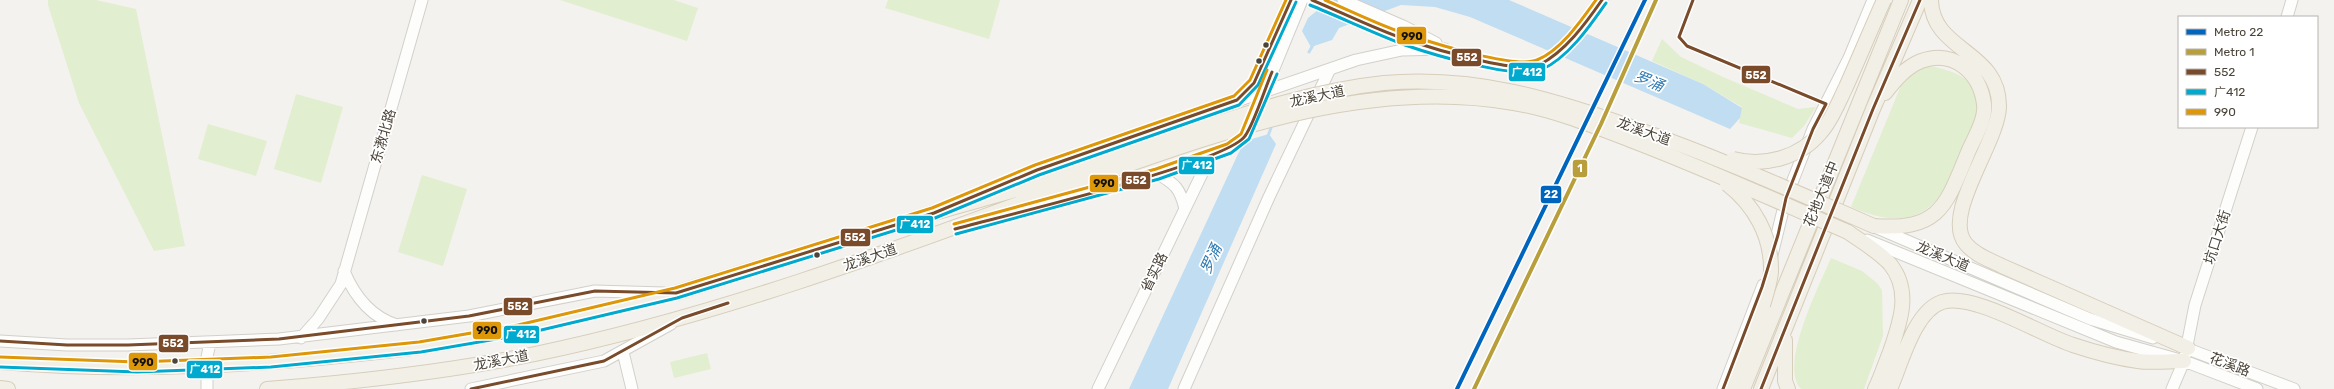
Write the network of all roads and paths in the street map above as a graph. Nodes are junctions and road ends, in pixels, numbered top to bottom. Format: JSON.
{"nodes":[{"id":1,"x":422,"y":0,"type":"edge"},
{"id":2,"x":1292,"y":0,"type":"edge"},
{"id":3,"x":1302,"y":0,"type":"edge"},
{"id":4,"x":1343,"y":0,"type":"edge"},
{"id":5,"x":1602,"y":0,"type":"edge"},
{"id":6,"x":1873,"y":0,"type":"edge"},
{"id":7,"x":1884,"y":0,"type":"edge"},
{"id":8,"x":1901,"y":0,"type":"edge"},
{"id":9,"x":1920,"y":0,"type":"edge"},
{"id":10,"x":1931,"y":0,"type":"edge"},
{"id":11,"x":2292,"y":0,"type":"edge"},
{"id":12,"x":1315,"y":1,"type":"edge"},
{"id":13,"x":2287,"y":16,"type":"edge"},
{"id":14,"x":1445,"y":49,"type":"junction"},
{"id":15,"x":1330,"y":69,"type":"junction"},
{"id":16,"x":1264,"y":91,"type":"junction"},
{"id":17,"x":1237,"y":100,"type":"junction"},
{"id":18,"x":1873,"y":109,"type":"junction"},
{"id":19,"x":2252,"y":128,"type":"edge"},
{"id":20,"x":1703,"y":152,"type":"junction"},
{"id":21,"x":1214,"y":154,"type":"junction"},
{"id":22,"x":1698,"y":166,"type":"junction"},
{"id":23,"x":1158,"y":174,"type":"junction"},
{"id":24,"x":1053,"y":185,"type":"junction"},
{"id":25,"x":1185,"y":209,"type":"junction"},
{"id":26,"x":934,"y":213,"type":"junction"},
{"id":27,"x":1874,"y":226,"type":"junction"},
{"id":28,"x":945,"y":231,"type":"junction"},
{"id":29,"x":1848,"y":232,"type":"junction"},
{"id":30,"x":344,"y":271,"type":"junction"},
{"id":31,"x":676,"y":293,"type":"junction"},
{"id":32,"x":682,"y":318,"type":"junction"},
{"id":33,"x":400,"y":326,"type":"junction"},
{"id":34,"x":1786,"y":327,"type":"junction"},
{"id":35,"x":301,"y":338,"type":"junction"},
{"id":36,"x":0,"y":341,"type":"edge"},
{"id":37,"x":210,"y":343,"type":"junction"},
{"id":38,"x":623,"y":352,"type":"junction"},
{"id":39,"x":2186,"y":355,"type":"junction"},
{"id":40,"x":0,"y":362,"type":"edge"},
{"id":41,"x":0,"y":388,"type":"edge"},
{"id":42,"x":8,"y":389,"type":"edge"},
{"id":43,"x":207,"y":389,"type":"edge"},
{"id":44,"x":267,"y":389,"type":"edge"},
{"id":45,"x":470,"y":389,"type":"edge"},
{"id":46,"x":632,"y":389,"type":"edge"},
{"id":47,"x":1098,"y":389,"type":"edge"},
{"id":48,"x":1184,"y":389,"type":"edge"},
{"id":49,"x":1723,"y":389,"type":"edge"},
{"id":50,"x":1731,"y":389,"type":"edge"},
{"id":51,"x":1743,"y":389,"type":"edge"},
{"id":52,"x":1761,"y":389,"type":"edge"},
{"id":53,"x":1788,"y":389,"type":"edge"},
{"id":54,"x":1875,"y":389,"type":"edge"},
{"id":55,"x":1890,"y":389,"type":"edge"},
{"id":56,"x":2172,"y":389,"type":"edge"},
{"id":57,"x":2257,"y":389,"type":"edge"},
{"id":58,"x":2294,"y":389,"type":"edge"}],
"edges":[{"from":1,"to":30,"type":"street","name":"东漖北路"},
{"from":2,"to":17,"type":"street"},
{"from":3,"to":16,"type":"street"},
{"from":4,"to":14,"type":"street"},
{"from":5,"to":14,"type":"street"},
{"from":6,"to":49,"type":"street"},
{"from":7,"to":20,"type":"main road","bridge":true},
{"from":8,"to":51,"type":"main road","name":"花地大道中"},
{"from":9,"to":18,"type":"main road","name":"花地大道中"},
{"from":10,"to":39,"type":"main road"},
{"from":11,"to":13,"type":"street"},
{"from":12,"to":14,"type":"street"},
{"from":14,"to":15,"type":"street"},
{"from":15,"to":16,"type":"street"},
{"from":15,"to":48,"type":"street"},
{"from":16,"to":17,"type":"street"},
{"from":16,"to":21,"type":"street"},
{"from":17,"to":21,"type":"street"},
{"from":17,"to":26,"type":"street"},
{"from":18,"to":27,"type":"main road"},
{"from":18,"to":34,"type":"main road","name":"花地大道中"},
{"from":19,"to":39,"type":"street","name":"坑口大街"},
{"from":20,"to":24,"type":"main road","name":"龙溪大道","bridge":true},
{"from":20,"to":27,"type":"main road","name":"龙溪大道","bridge":true},
{"from":21,"to":23,"type":"street"},
{"from":21,"to":25,"type":"street","name":"省实路"},
{"from":22,"to":24,"type":"main road","name":"龙溪大道","bridge":true},
{"from":22,"to":29,"type":"main road","name":"龙溪大道","bridge":true},
{"from":22,"to":50,"type":"main road","bridge":true},
{"from":23,"to":25,"type":"street"},
{"from":23,"to":28,"type":"street"},
{"from":24,"to":26,"type":"main road","name":"龙溪大道"},
{"from":24,"to":28,"type":"main road","name":"龙溪大道"},
{"from":25,"to":47,"type":"street","name":"省实路"},
{"from":26,"to":31,"type":"main road","name":"龙溪大道"},
{"from":27,"to":39,"type":"street","name":"龙溪大道"},
{"from":28,"to":32,"type":"main road","name":"龙溪大道"},
{"from":29,"to":39,"type":"street","name":"龙溪大道"},
{"from":29,"to":54,"type":"main road"},
{"from":30,"to":33,"type":"street"},
{"from":30,"to":35,"type":"street","name":"东漖北路"},
{"from":31,"to":33,"type":"street"},
{"from":31,"to":40,"type":"main road","name":"龙溪大道","bridge":true},
{"from":32,"to":38,"type":"street"},
{"from":32,"to":44,"type":"main road","name":"龙溪大道"},
{"from":33,"to":35,"type":"street"},
{"from":34,"to":52,"type":"main road","name":"花地大道中"},
{"from":34,"to":53,"type":"main road"},
{"from":35,"to":37,"type":"street"},
{"from":36,"to":37,"type":"street"},
{"from":37,"to":43,"type":"street"},
{"from":38,"to":45,"type":"street"},
{"from":38,"to":46,"type":"street"},
{"from":39,"to":55,"type":"main road"},
{"from":39,"to":56,"type":"street","name":"坑口大街"},
{"from":39,"to":57,"type":"street","name":"花溪路"},
{"from":39,"to":58,"type":"street","name":"花溪路"},
{"from":41,"to":42,"type":"main road"}]}
